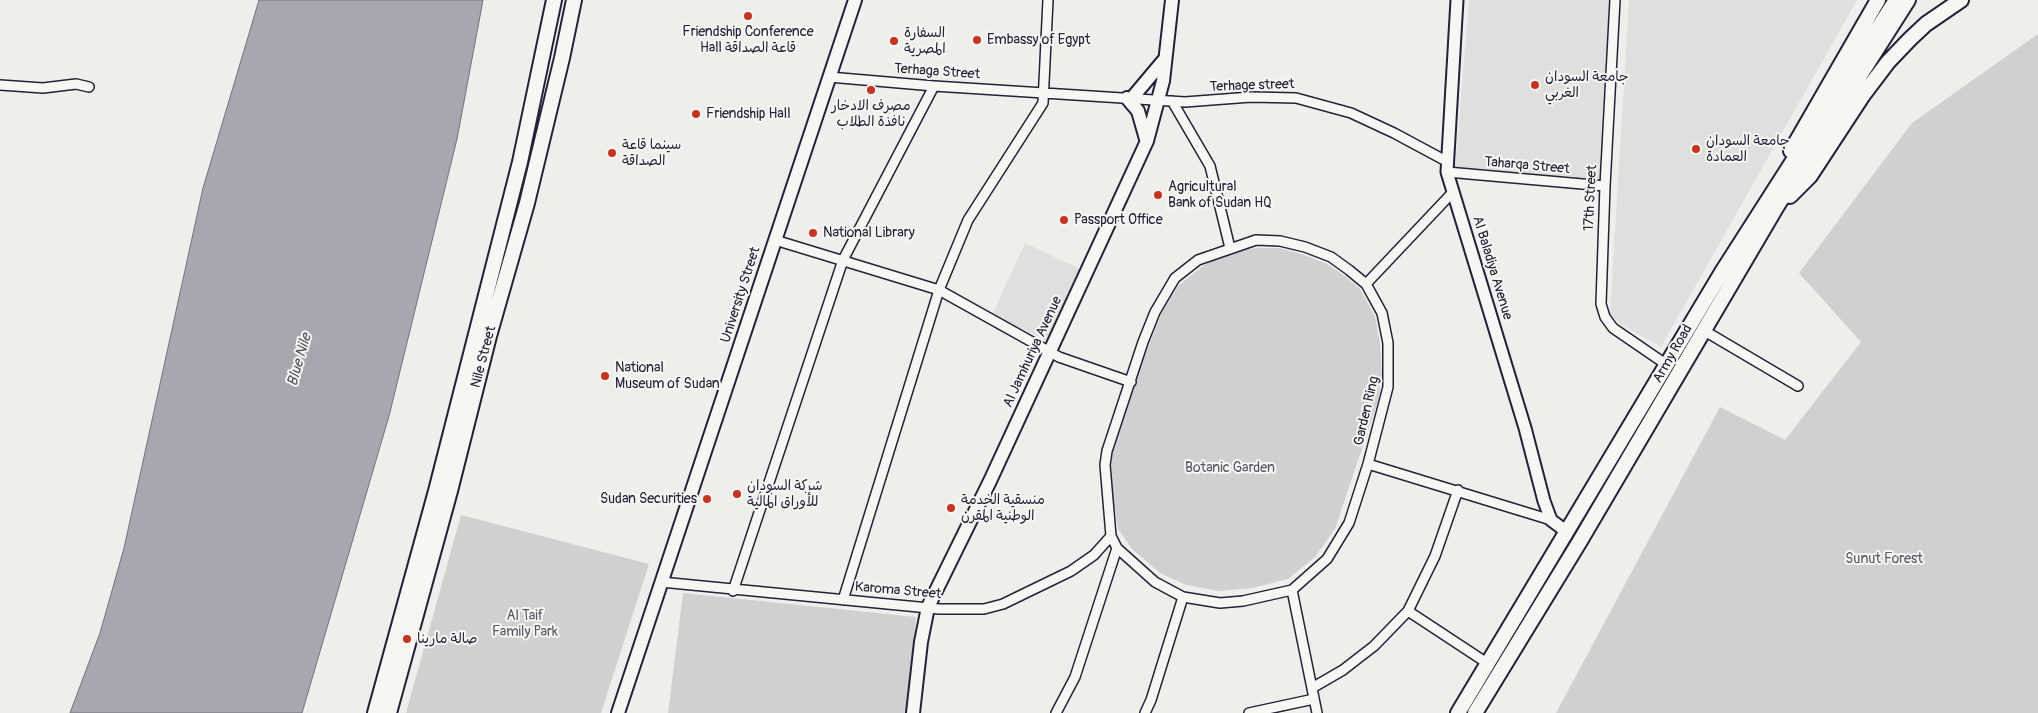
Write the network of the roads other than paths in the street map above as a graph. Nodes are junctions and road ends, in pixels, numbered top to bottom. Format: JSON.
{"nodes":[{"id":1,"x":554,"y":0,"type":"edge"},
{"id":2,"x":574,"y":0,"type":"edge"},
{"id":3,"x":855,"y":0,"type":"edge"},
{"id":4,"x":1048,"y":0,"type":"edge"},
{"id":5,"x":1172,"y":0,"type":"edge"},
{"id":6,"x":1457,"y":0,"type":"edge"},
{"id":7,"x":1615,"y":0,"type":"edge"},
{"id":8,"x":1878,"y":0,"type":"edge"},
{"id":9,"x":1896,"y":0,"type":"edge"},
{"id":10,"x":1908,"y":0,"type":"edge"},
{"id":11,"x":1961,"y":0,"type":"edge"},
{"id":12,"x":1166,"y":58,"type":"junction"},
{"id":13,"x":829,"y":77,"type":"junction"},
{"id":14,"x":0,"y":85,"type":"edge"},
{"id":15,"x":934,"y":86,"type":"junction"},
{"id":16,"x":89,"y":87,"type":"dead end"},
{"id":17,"x":1043,"y":93,"type":"junction"},
{"id":18,"x":1130,"y":98,"type":"junction"},
{"id":19,"x":1158,"y":100,"type":"junction"},
{"id":20,"x":1172,"y":101,"type":"junction"},
{"id":21,"x":1147,"y":141,"type":"junction"},
{"id":22,"x":1448,"y":167,"type":"junction"},
{"id":23,"x":1777,"y":185,"type":"junction"},
{"id":24,"x":1604,"y":186,"type":"junction"},
{"id":25,"x":1453,"y":192,"type":"junction"},
{"id":26,"x":510,"y":199,"type":"junction"},
{"id":27,"x":528,"y":203,"type":"junction"},
{"id":28,"x":1777,"y":206,"type":"junction"},
{"id":29,"x":774,"y":240,"type":"junction"},
{"id":30,"x":1230,"y":248,"type":"junction"},
{"id":31,"x":843,"y":260,"type":"junction"},
{"id":32,"x":1366,"y":284,"type":"junction"},
{"id":33,"x":939,"y":290,"type":"junction"},
{"id":34,"x":1703,"y":330,"type":"junction"},
{"id":35,"x":482,"y":336,"type":"junction"},
{"id":36,"x":1050,"y":351,"type":"junction"},
{"id":37,"x":1667,"y":365,"type":"junction"},
{"id":38,"x":1131,"y":382,"type":"junction"},
{"id":39,"x":1798,"y":386,"type":"dead end"},
{"id":40,"x":1368,"y":464,"type":"junction"},
{"id":41,"x":1458,"y":490,"type":"junction"},
{"id":42,"x":1552,"y":520,"type":"junction"},
{"id":43,"x":1567,"y":532,"type":"junction"},
{"id":44,"x":1111,"y":536,"type":"junction"},
{"id":45,"x":1117,"y":548,"type":"junction"},
{"id":46,"x":661,"y":582,"type":"junction"},
{"id":47,"x":1292,"y":590,"type":"junction"},
{"id":48,"x":734,"y":591,"type":"junction"},
{"id":49,"x":1182,"y":597,"type":"junction"},
{"id":50,"x":844,"y":600,"type":"junction"},
{"id":51,"x":928,"y":607,"type":"junction"},
{"id":52,"x":1408,"y":610,"type":"junction"},
{"id":53,"x":1487,"y":663,"type":"junction"},
{"id":54,"x":1312,"y":688,"type":"junction"},
{"id":55,"x":1314,"y":699,"type":"junction"},
{"id":56,"x":375,"y":713,"type":"edge"},
{"id":57,"x":389,"y":713,"type":"edge"},
{"id":58,"x":618,"y":713,"type":"edge"},
{"id":59,"x":913,"y":713,"type":"edge"},
{"id":60,"x":1056,"y":713,"type":"edge"},
{"id":61,"x":1145,"y":713,"type":"edge"},
{"id":62,"x":1249,"y":713,"type":"edge"},
{"id":63,"x":1317,"y":713,"type":"edge"},
{"id":64,"x":1458,"y":713,"type":"edge"},
{"id":65,"x":1475,"y":713,"type":"edge"}],
"edges":[{"from":1,"to":26,"type":"main road","name":"Nile Street"},
{"from":2,"to":27,"type":"main road","name":"Nile Street"},
{"from":3,"to":13,"type":"main road","name":"University Street"},
{"from":4,"to":17,"type":"street"},
{"from":5,"to":12,"type":"main road","name":"Al Jamhuriya Avenue"},
{"from":6,"to":22,"type":"street","name":"Al Baladiya Avenue"},
{"from":7,"to":24,"type":"street","name":"17th Street"},
{"from":8,"to":23,"type":"main road"},
{"from":9,"to":23,"type":"main road","name":"Army Road"},
{"from":10,"to":28,"type":"main road","name":"Army Road"},
{"from":11,"to":28,"type":"main road"},
{"from":12,"to":18,"type":"main road"},
{"from":12,"to":19,"type":"main road","name":"Al Jamhuriya Avenue"},
{"from":13,"to":15,"type":"street","name":"Terhaga Street"},
{"from":13,"to":29,"type":"main road","name":"University Street"},
{"from":14,"to":16,"type":"street"},
{"from":15,"to":17,"type":"street","name":"Terhaga Street"},
{"from":15,"to":31,"type":"street"},
{"from":17,"to":18,"type":"street","name":"Terhage street"},
{"from":17,"to":33,"type":"street"},
{"from":18,"to":19,"type":"street","name":"Terhage street"},
{"from":18,"to":21,"type":"main road"},
{"from":19,"to":20,"type":"street","name":"Terhage street"},
{"from":19,"to":21,"type":"main road","name":"Al Jamhuriya Avenue"},
{"from":20,"to":22,"type":"street","name":"Terhage street"},
{"from":20,"to":30,"type":"street"},
{"from":21,"to":36,"type":"main road","name":"Al Jamhuriya Avenue"},
{"from":22,"to":24,"type":"street","name":"Taharqa Street"},
{"from":22,"to":25,"type":"street","name":"Al Baladiya Avenue"},
{"from":23,"to":37,"type":"main road","name":"Army Road"},
{"from":24,"to":37,"type":"street","name":"17th Street"},
{"from":25,"to":32,"type":"street"},
{"from":25,"to":42,"type":"street","name":"Al Baladiya Avenue"},
{"from":26,"to":27,"type":"main road"},
{"from":26,"to":35,"type":"main road","name":"Nile Street"},
{"from":27,"to":35,"type":"main road","name":"Nile Street"},
{"from":28,"to":34,"type":"main road","name":"Army Road"},
{"from":29,"to":31,"type":"street"},
{"from":29,"to":46,"type":"main road","name":"University Street"},
{"from":30,"to":32,"type":"street","name":"Garden Ring"},
{"from":30,"to":38,"type":"street","name":"Garden Ring"},
{"from":31,"to":33,"type":"street"},
{"from":31,"to":48,"type":"street"},
{"from":32,"to":40,"type":"street","name":"Garden Ring"},
{"from":33,"to":36,"type":"street"},
{"from":33,"to":50,"type":"street"},
{"from":34,"to":39,"type":"street"},
{"from":34,"to":65,"type":"main road","name":"Army Road"},
{"from":35,"to":56,"type":"main road","name":"Nile Street"},
{"from":35,"to":57,"type":"main road","name":"Nile Street"},
{"from":36,"to":38,"type":"street"},
{"from":36,"to":51,"type":"main road","name":"Al Jamhuriya Avenue"},
{"from":37,"to":43,"type":"main road","name":"Army Road"},
{"from":38,"to":44,"type":"street","name":"Garden Ring"},
{"from":40,"to":41,"type":"street"},
{"from":40,"to":47,"type":"street","name":"Garden Ring"},
{"from":41,"to":42,"type":"street"},
{"from":41,"to":52,"type":"street"},
{"from":42,"to":43,"type":"street","name":"Al Baladiya Avenue"},
{"from":43,"to":53,"type":"main road","name":"Army Road"},
{"from":44,"to":45,"type":"street","name":"Garden Ring"},
{"from":44,"to":51,"type":"street","name":"Karoma Street"},
{"from":45,"to":49,"type":"street","name":"Garden Ring"},
{"from":45,"to":60,"type":"street"},
{"from":46,"to":48,"type":"street","name":"Karoma Street"},
{"from":46,"to":58,"type":"main road","name":"University Street"},
{"from":47,"to":49,"type":"street","name":"Garden Ring"},
{"from":47,"to":54,"type":"street"},
{"from":48,"to":50,"type":"street","name":"Karoma Street"},
{"from":49,"to":61,"type":"street"},
{"from":50,"to":51,"type":"street","name":"Karoma Street"},
{"from":51,"to":59,"type":"main road","name":"Al Jamhuriya Avenue"},
{"from":52,"to":53,"type":"street"},
{"from":52,"to":54,"type":"street"},
{"from":53,"to":64,"type":"main road","name":"Army Road"},
{"from":54,"to":55,"type":"street"},
{"from":55,"to":62,"type":"street"},
{"from":55,"to":63,"type":"street"}]}
